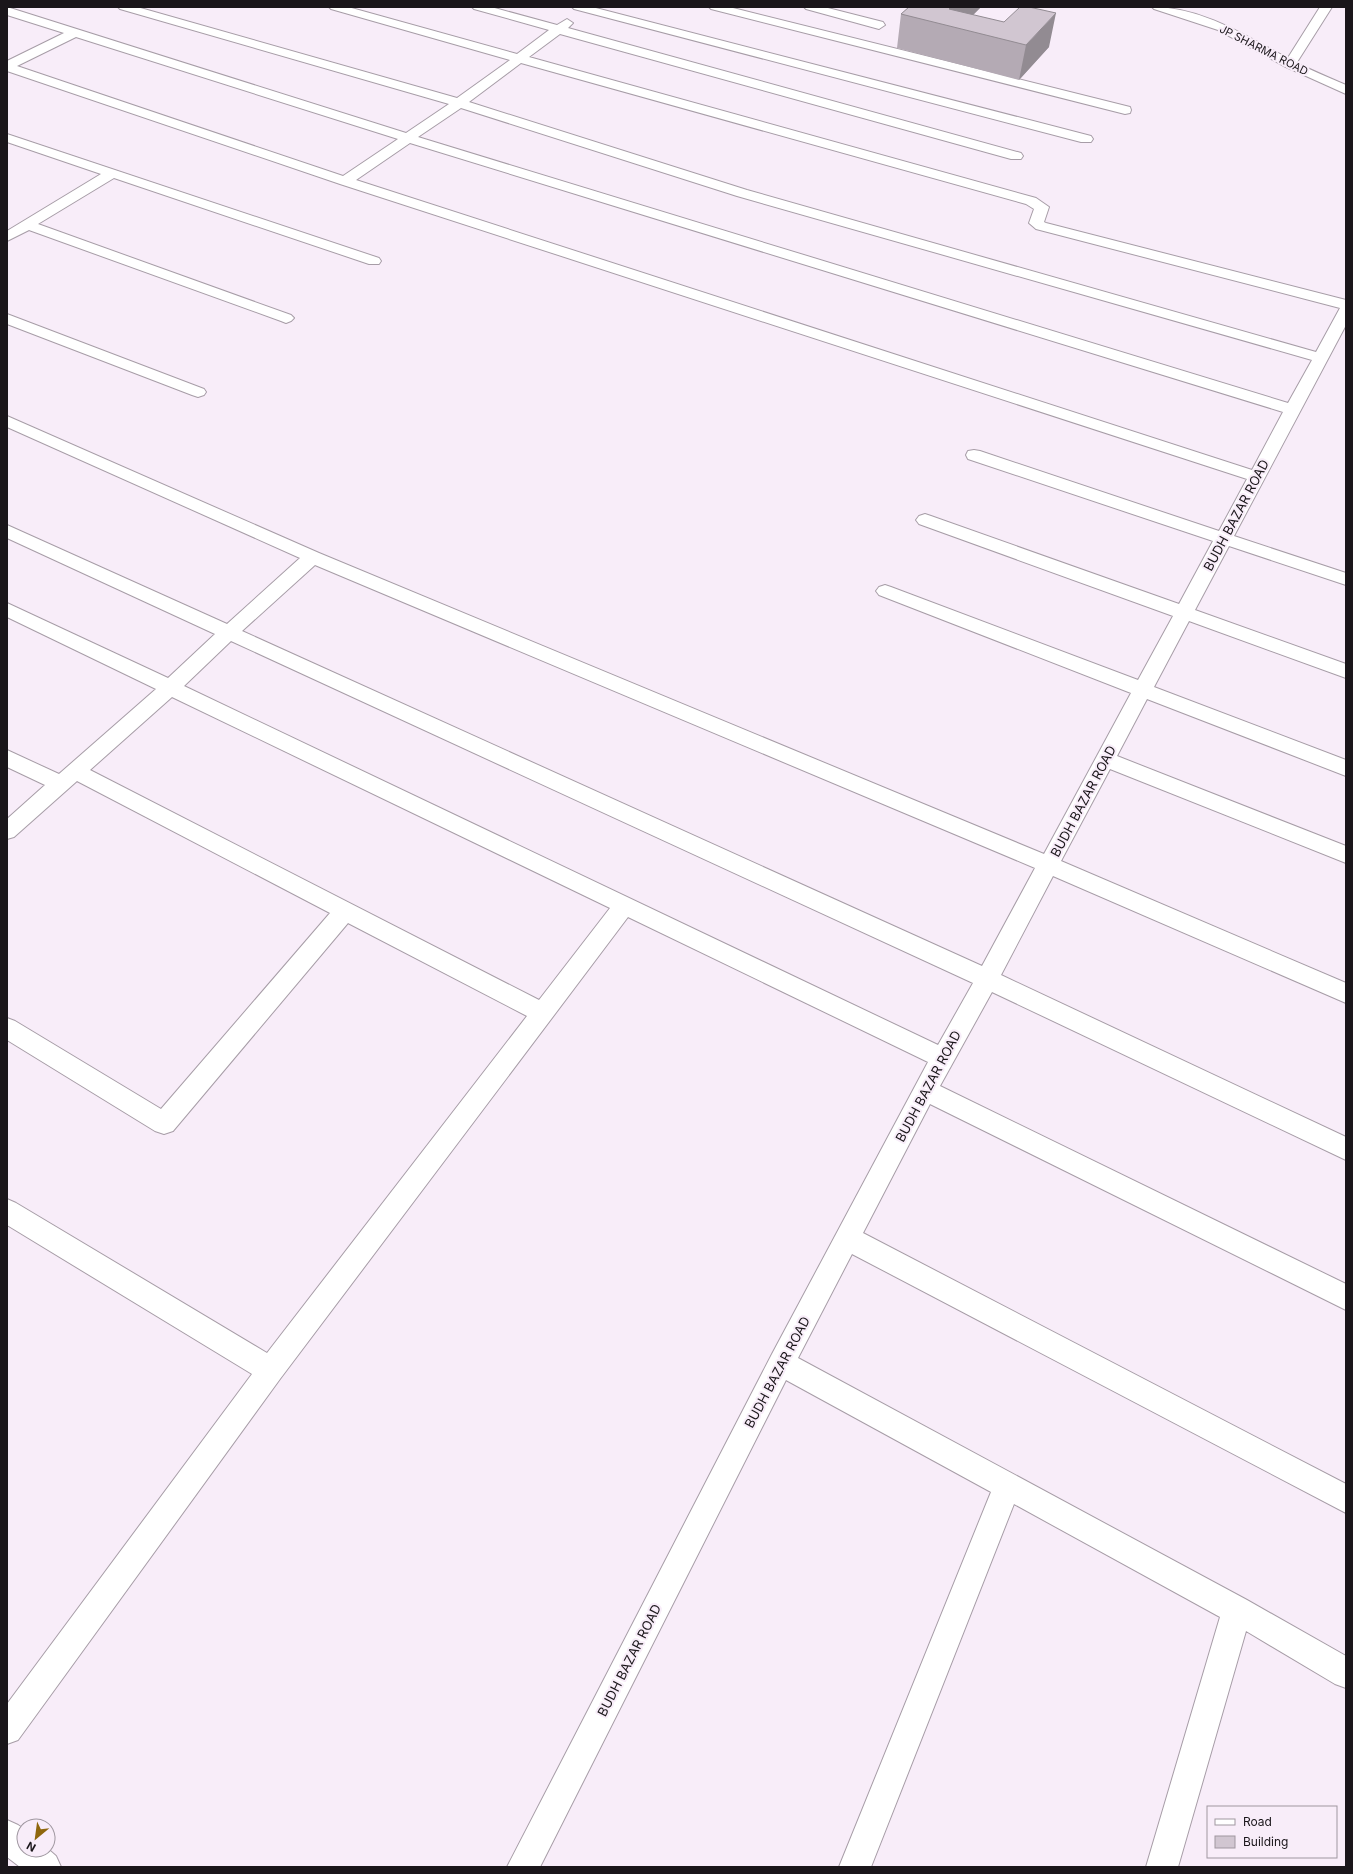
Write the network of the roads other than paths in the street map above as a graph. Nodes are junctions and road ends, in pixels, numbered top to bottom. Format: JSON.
{"nodes":[{"id":1,"x":124,"y":7,"type":"edge"},
{"id":2,"x":336,"y":7,"type":"edge"},
{"id":3,"x":478,"y":7,"type":"edge"},
{"id":4,"x":716,"y":7,"type":"edge"},
{"id":5,"x":810,"y":7,"type":"edge"},
{"id":6,"x":1158,"y":7,"type":"edge"},
{"id":7,"x":1326,"y":7,"type":"edge"},
{"id":8,"x":584,"y":8,"type":"edge"},
{"id":9,"x":7,"y":11,"type":"edge"},
{"id":10,"x":879,"y":25,"type":"dead end"},
{"id":11,"x":559,"y":29,"type":"junction"},
{"id":12,"x":74,"y":33,"type":"junction"},
{"id":13,"x":520,"y":58,"type":"junction"},
{"id":14,"x":1290,"y":64,"type":"junction"},
{"id":15,"x":7,"y":67,"type":"edge"},
{"id":16,"x":1346,"y":90,"type":"edge"},
{"id":17,"x":459,"y":103,"type":"junction"},
{"id":18,"x":1125,"y":110,"type":"dead end"},
{"id":19,"x":7,"y":138,"type":"edge"},
{"id":20,"x":408,"y":138,"type":"junction"},
{"id":21,"x":1086,"y":139,"type":"dead end"},
{"id":22,"x":1016,"y":156,"type":"dead end"},
{"id":23,"x":111,"y":174,"type":"junction"},
{"id":24,"x":345,"y":181,"type":"junction"},
{"id":25,"x":28,"y":225,"type":"junction"},
{"id":26,"x":7,"y":237,"type":"edge"},
{"id":27,"x":374,"y":261,"type":"dead end"},
{"id":28,"x":1346,"y":305,"type":"edge"},
{"id":29,"x":1346,"y":311,"type":"edge"},
{"id":30,"x":286,"y":318,"type":"dead end"},
{"id":31,"x":7,"y":319,"type":"edge"},
{"id":32,"x":1320,"y":358,"type":"junction"},
{"id":33,"x":198,"y":392,"type":"dead end"},
{"id":34,"x":1293,"y":410,"type":"junction"},
{"id":35,"x":7,"y":421,"type":"edge"},
{"id":36,"x":974,"y":455,"type":"dead end"},
{"id":37,"x":1257,"y":477,"type":"junction"},
{"id":38,"x":925,"y":520,"type":"dead end"},
{"id":39,"x":7,"y":531,"type":"edge"},
{"id":40,"x":1224,"y":537,"type":"junction"},
{"id":41,"x":314,"y":557,"type":"junction"},
{"id":42,"x":1346,"y":578,"type":"edge"},
{"id":43,"x":885,"y":591,"type":"dead end"},
{"id":44,"x":7,"y":609,"type":"edge"},
{"id":45,"x":1184,"y":612,"type":"junction"},
{"id":46,"x":228,"y":633,"type":"junction"},
{"id":47,"x":1346,"y":671,"type":"edge"},
{"id":48,"x":171,"y":687,"type":"junction"},
{"id":49,"x":1143,"y":690,"type":"junction"},
{"id":50,"x":7,"y":758,"type":"edge"},
{"id":51,"x":1106,"y":759,"type":"junction"},
{"id":52,"x":1346,"y":768,"type":"edge"},
{"id":53,"x":68,"y":777,"type":"junction"},
{"id":54,"x":7,"y":831,"type":"edge"},
{"id":55,"x":1346,"y":855,"type":"edge"},
{"id":56,"x":1049,"y":865,"type":"junction"},
{"id":57,"x":625,"y":905,"type":"junction"},
{"id":58,"x":346,"y":910,"type":"junction"},
{"id":59,"x":987,"y":979,"type":"junction"},
{"id":60,"x":1346,"y":993,"type":"edge"},
{"id":61,"x":543,"y":1013,"type":"junction"},
{"id":62,"x":7,"y":1028,"type":"edge"},
{"id":63,"x":942,"y":1058,"type":"junction"},
{"id":64,"x":925,"y":1090,"type":"junction"},
{"id":65,"x":1346,"y":1149,"type":"edge"},
{"id":66,"x":7,"y":1211,"type":"edge"},
{"id":67,"x":848,"y":1238,"type":"junction"},
{"id":68,"x":1346,"y":1297,"type":"edge"},
{"id":69,"x":781,"y":1363,"type":"junction"},
{"id":70,"x":271,"y":1370,"type":"junction"},
{"id":71,"x":1007,"y":1486,"type":"junction"},
{"id":72,"x":1346,"y":1499,"type":"edge"},
{"id":73,"x":1237,"y":1610,"type":"junction"},
{"id":74,"x":1346,"y":1673,"type":"edge"},
{"id":75,"x":7,"y":1729,"type":"edge"},
{"id":76,"x":7,"y":1836,"type":"edge"},
{"id":77,"x":45,"y":1867,"type":"edge"},
{"id":78,"x":523,"y":1867,"type":"edge"},
{"id":79,"x":855,"y":1867,"type":"edge"},
{"id":80,"x":1162,"y":1867,"type":"edge"}],
"edges":[{"from":1,"to":17,"type":"street"},
{"from":2,"to":13,"type":"street"},
{"from":3,"to":11,"type":"street"},
{"from":4,"to":18,"type":"street"},
{"from":5,"to":10,"type":"street"},
{"from":6,"to":14,"type":"street","name":"JP SHARMA ROAD"},
{"from":7,"to":14,"type":"street"},
{"from":8,"to":11,"type":"street"},
{"from":8,"to":21,"type":"street"},
{"from":9,"to":12,"type":"street"},
{"from":11,"to":13,"type":"street"},
{"from":11,"to":22,"type":"street"},
{"from":12,"to":15,"type":"street"},
{"from":12,"to":20,"type":"street"},
{"from":13,"to":17,"type":"street"},
{"from":13,"to":28,"type":"street"},
{"from":14,"to":16,"type":"street","name":"JP SHARMA ROAD"},
{"from":15,"to":24,"type":"street"},
{"from":17,"to":20,"type":"street"},
{"from":17,"to":32,"type":"street"},
{"from":19,"to":23,"type":"street"},
{"from":20,"to":24,"type":"street"},
{"from":20,"to":34,"type":"street"},
{"from":23,"to":25,"type":"street"},
{"from":23,"to":27,"type":"street"},
{"from":24,"to":37,"type":"street"},
{"from":25,"to":26,"type":"street"},
{"from":25,"to":30,"type":"street"},
{"from":29,"to":32,"type":"street","name":"BUDH BAZAR ROAD"},
{"from":31,"to":33,"type":"street"},
{"from":32,"to":34,"type":"street","name":"BUDH BAZAR ROAD"},
{"from":34,"to":37,"type":"street","name":"BUDH BAZAR ROAD"},
{"from":35,"to":41,"type":"street"},
{"from":36,"to":40,"type":"street"},
{"from":37,"to":40,"type":"street","name":"BUDH BAZAR ROAD"},
{"from":38,"to":45,"type":"street"},
{"from":39,"to":46,"type":"street"},
{"from":40,"to":42,"type":"street"},
{"from":40,"to":45,"type":"street","name":"BUDH BAZAR ROAD"},
{"from":41,"to":46,"type":"street"},
{"from":41,"to":56,"type":"street"},
{"from":43,"to":49,"type":"street"},
{"from":44,"to":48,"type":"street"},
{"from":45,"to":47,"type":"street"},
{"from":45,"to":49,"type":"street","name":"BUDH BAZAR ROAD"},
{"from":46,"to":48,"type":"street"},
{"from":46,"to":59,"type":"street"},
{"from":48,"to":53,"type":"street"},
{"from":48,"to":57,"type":"street"},
{"from":49,"to":51,"type":"street","name":"BUDH BAZAR ROAD"},
{"from":49,"to":52,"type":"street"},
{"from":50,"to":53,"type":"street"},
{"from":51,"to":55,"type":"street"},
{"from":51,"to":56,"type":"street","name":"BUDH BAZAR ROAD"},
{"from":53,"to":54,"type":"street"},
{"from":53,"to":58,"type":"street"},
{"from":56,"to":59,"type":"street","name":"BUDH BAZAR ROAD"},
{"from":56,"to":60,"type":"street"},
{"from":57,"to":61,"type":"street"},
{"from":57,"to":63,"type":"street"},
{"from":58,"to":61,"type":"street"},
{"from":58,"to":62,"type":"street"},
{"from":59,"to":63,"type":"street","name":"BUDH BAZAR ROAD"},
{"from":59,"to":65,"type":"street"},
{"from":61,"to":70,"type":"street"},
{"from":63,"to":64,"type":"street","name":"BUDH BAZAR ROAD"},
{"from":64,"to":67,"type":"street","name":"BUDH BAZAR ROAD"},
{"from":64,"to":68,"type":"street"},
{"from":66,"to":70,"type":"street"},
{"from":67,"to":69,"type":"street","name":"BUDH BAZAR ROAD"},
{"from":67,"to":72,"type":"street"},
{"from":69,"to":71,"type":"street"},
{"from":69,"to":78,"type":"street","name":"BUDH BAZAR ROAD"},
{"from":70,"to":75,"type":"street"},
{"from":71,"to":73,"type":"street"},
{"from":71,"to":79,"type":"street"},
{"from":73,"to":74,"type":"street"},
{"from":73,"to":80,"type":"street"},
{"from":76,"to":77,"type":"street"}]}
